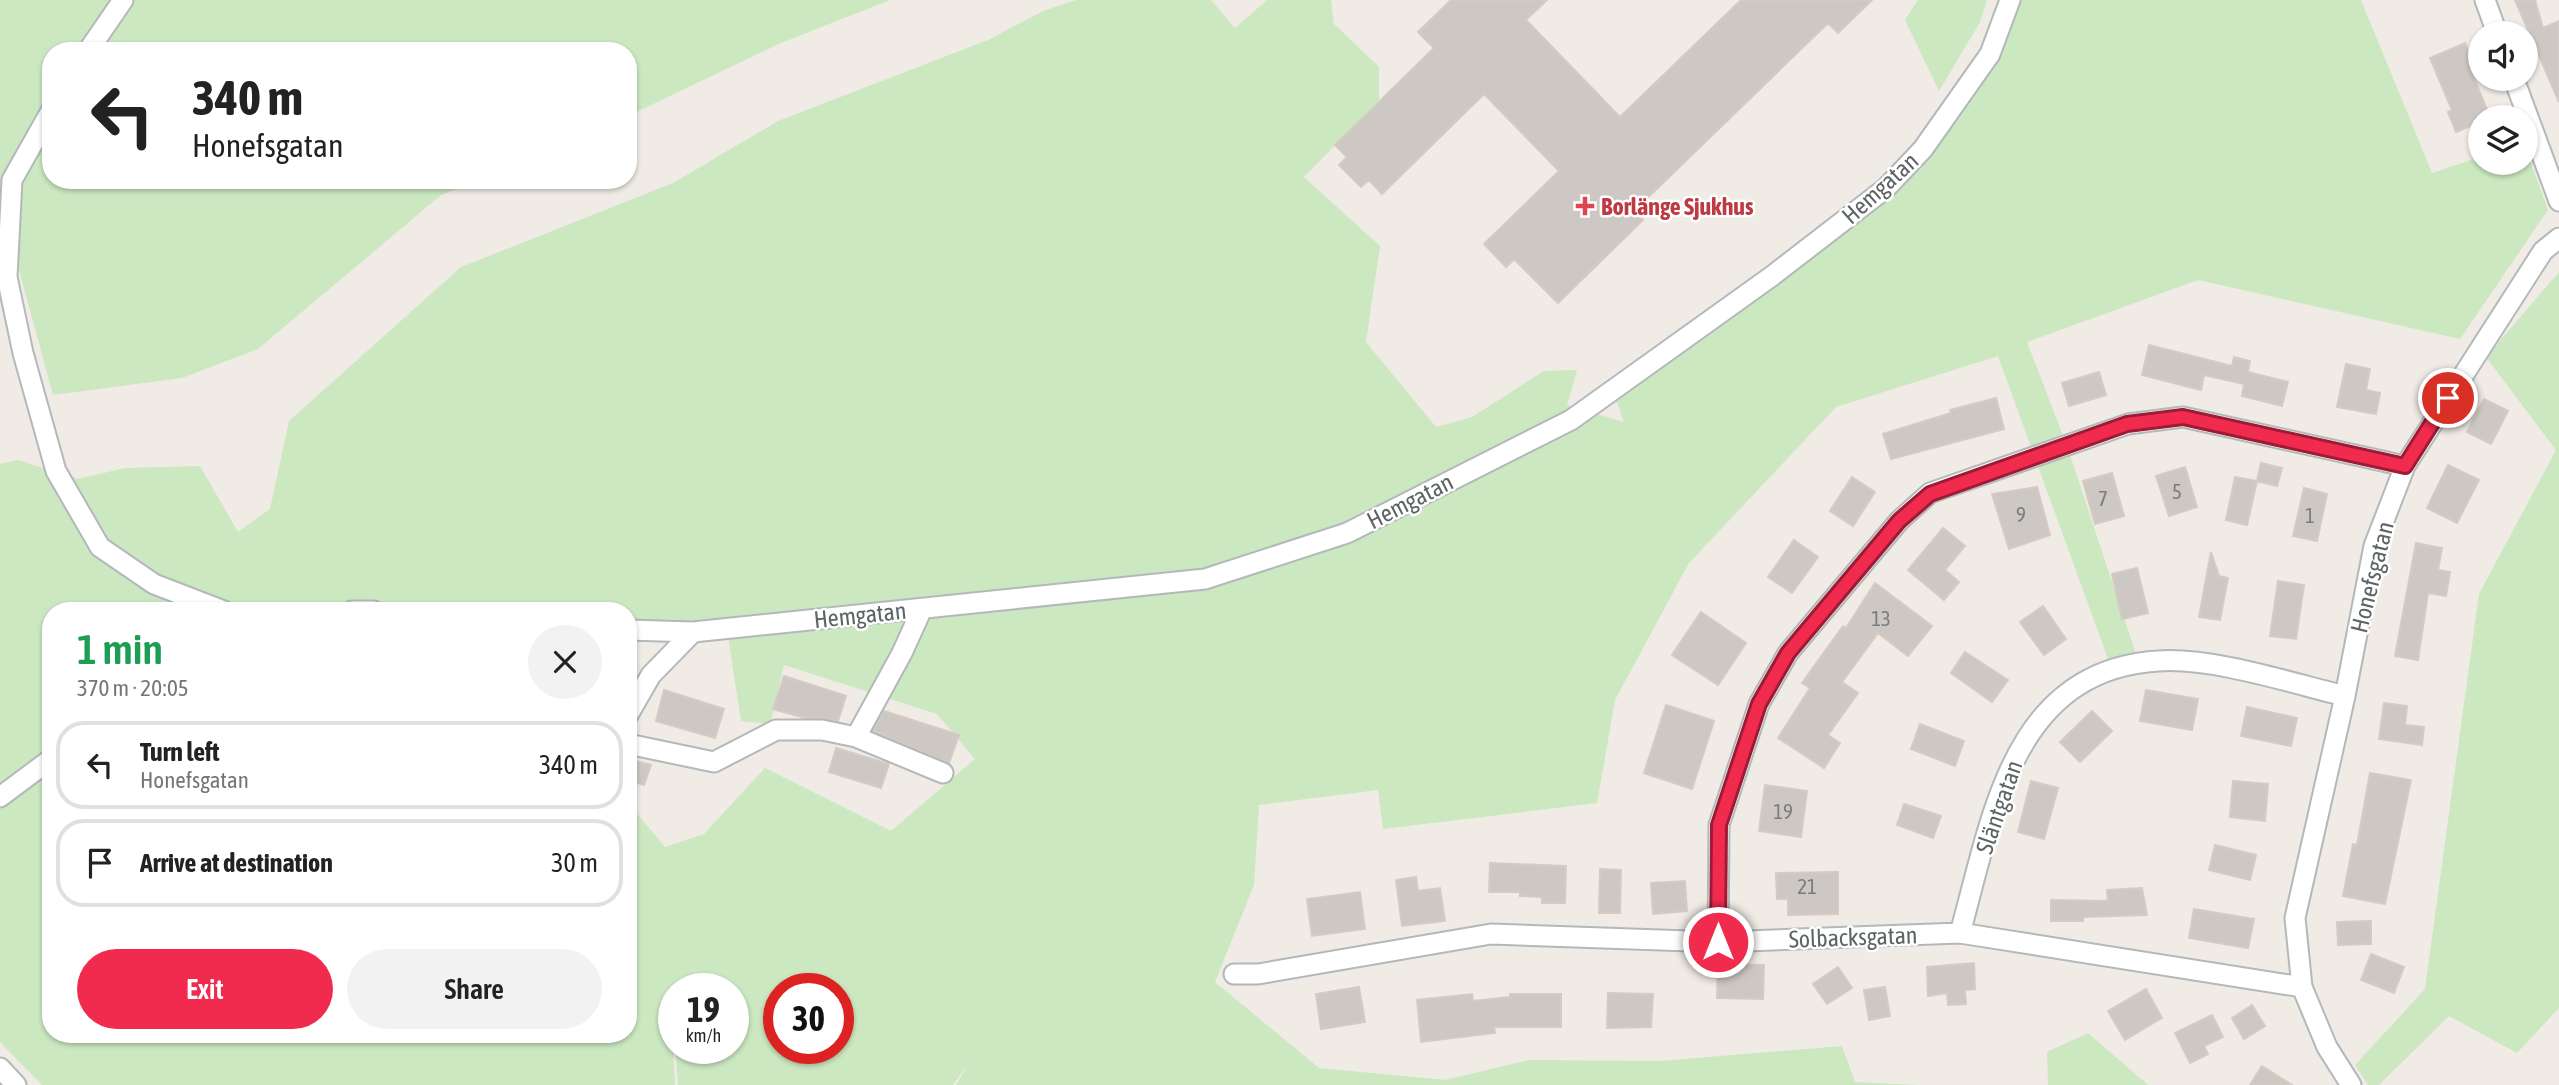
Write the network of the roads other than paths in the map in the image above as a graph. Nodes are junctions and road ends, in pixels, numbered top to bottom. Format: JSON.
{"nodes":[{"id":1,"x":123,"y":0,"type":"edge"},
{"id":2,"x":2010,"y":0,"type":"edge"},
{"id":3,"x":2484,"y":0,"type":"edge"},
{"id":4,"x":2492,"y":21,"type":"edge"},
{"id":5,"x":94,"y":42,"type":"edge"},
{"id":6,"x":2518,"y":91,"type":"edge"},
{"id":7,"x":42,"y":127,"type":"edge"},
{"id":8,"x":2559,"y":201,"type":"edge"},
{"id":9,"x":2559,"y":238,"type":"edge"},
{"id":10,"x":2405,"y":466,"type":"junction"},
{"id":11,"x":201,"y":602,"type":"edge"},
{"id":12,"x":922,"y":608,"type":"junction"},
{"id":13,"x":637,"y":630,"type":"edge"},
{"id":14,"x":693,"y":632,"type":"junction"},
{"id":15,"x":2345,"y":696,"type":"junction"},
{"id":16,"x":637,"y":699,"type":"edge"},
{"id":17,"x":856,"y":737,"type":"junction"},
{"id":18,"x":637,"y":746,"type":"edge"},
{"id":19,"x":42,"y":766,"type":"edge"},
{"id":20,"x":943,"y":773,"type":"dead end"},
{"id":21,"x":0,"y":797,"type":"edge"},
{"id":22,"x":1960,"y":933,"type":"junction"},
{"id":23,"x":1718,"y":942,"type":"junction"},
{"id":24,"x":1234,"y":974,"type":"dead end"},
{"id":25,"x":2302,"y":987,"type":"junction"},
{"id":26,"x":0,"y":1068,"type":"edge"},
{"id":27,"x":16,"y":1085,"type":"edge"},
{"id":28,"x":2350,"y":1085,"type":"edge"}],
"edges":[{"from":1,"to":5,"type":"street"},
{"from":2,"to":12,"type":"street","name":"Hemgatan"},
{"from":3,"to":4,"type":"street"},
{"from":6,"to":8,"type":"street"},
{"from":7,"to":11,"type":"street"},
{"from":9,"to":10,"type":"street","name":"Honefsgatan"},
{"from":10,"to":15,"type":"street","name":"Honefsgatan"},
{"from":10,"to":23,"type":"street"},
{"from":12,"to":14,"type":"street","name":"Hemgatan"},
{"from":12,"to":17,"type":"street"},
{"from":13,"to":14,"type":"street","name":"Hemgatan"},
{"from":14,"to":16,"type":"street"},
{"from":15,"to":22,"type":"street","name":"Släntgatan"},
{"from":15,"to":25,"type":"street","name":"Honefsgatan"},
{"from":17,"to":18,"type":"street"},
{"from":17,"to":20,"type":"street"},
{"from":19,"to":21,"type":"street"},
{"from":22,"to":23,"type":"street","name":"Solbacksgatan"},
{"from":22,"to":25,"type":"street","name":"Solbacksgatan"},
{"from":23,"to":24,"type":"street","name":"Solbacksgatan"},
{"from":25,"to":28,"type":"street"},
{"from":26,"to":27,"type":"street"}]}
